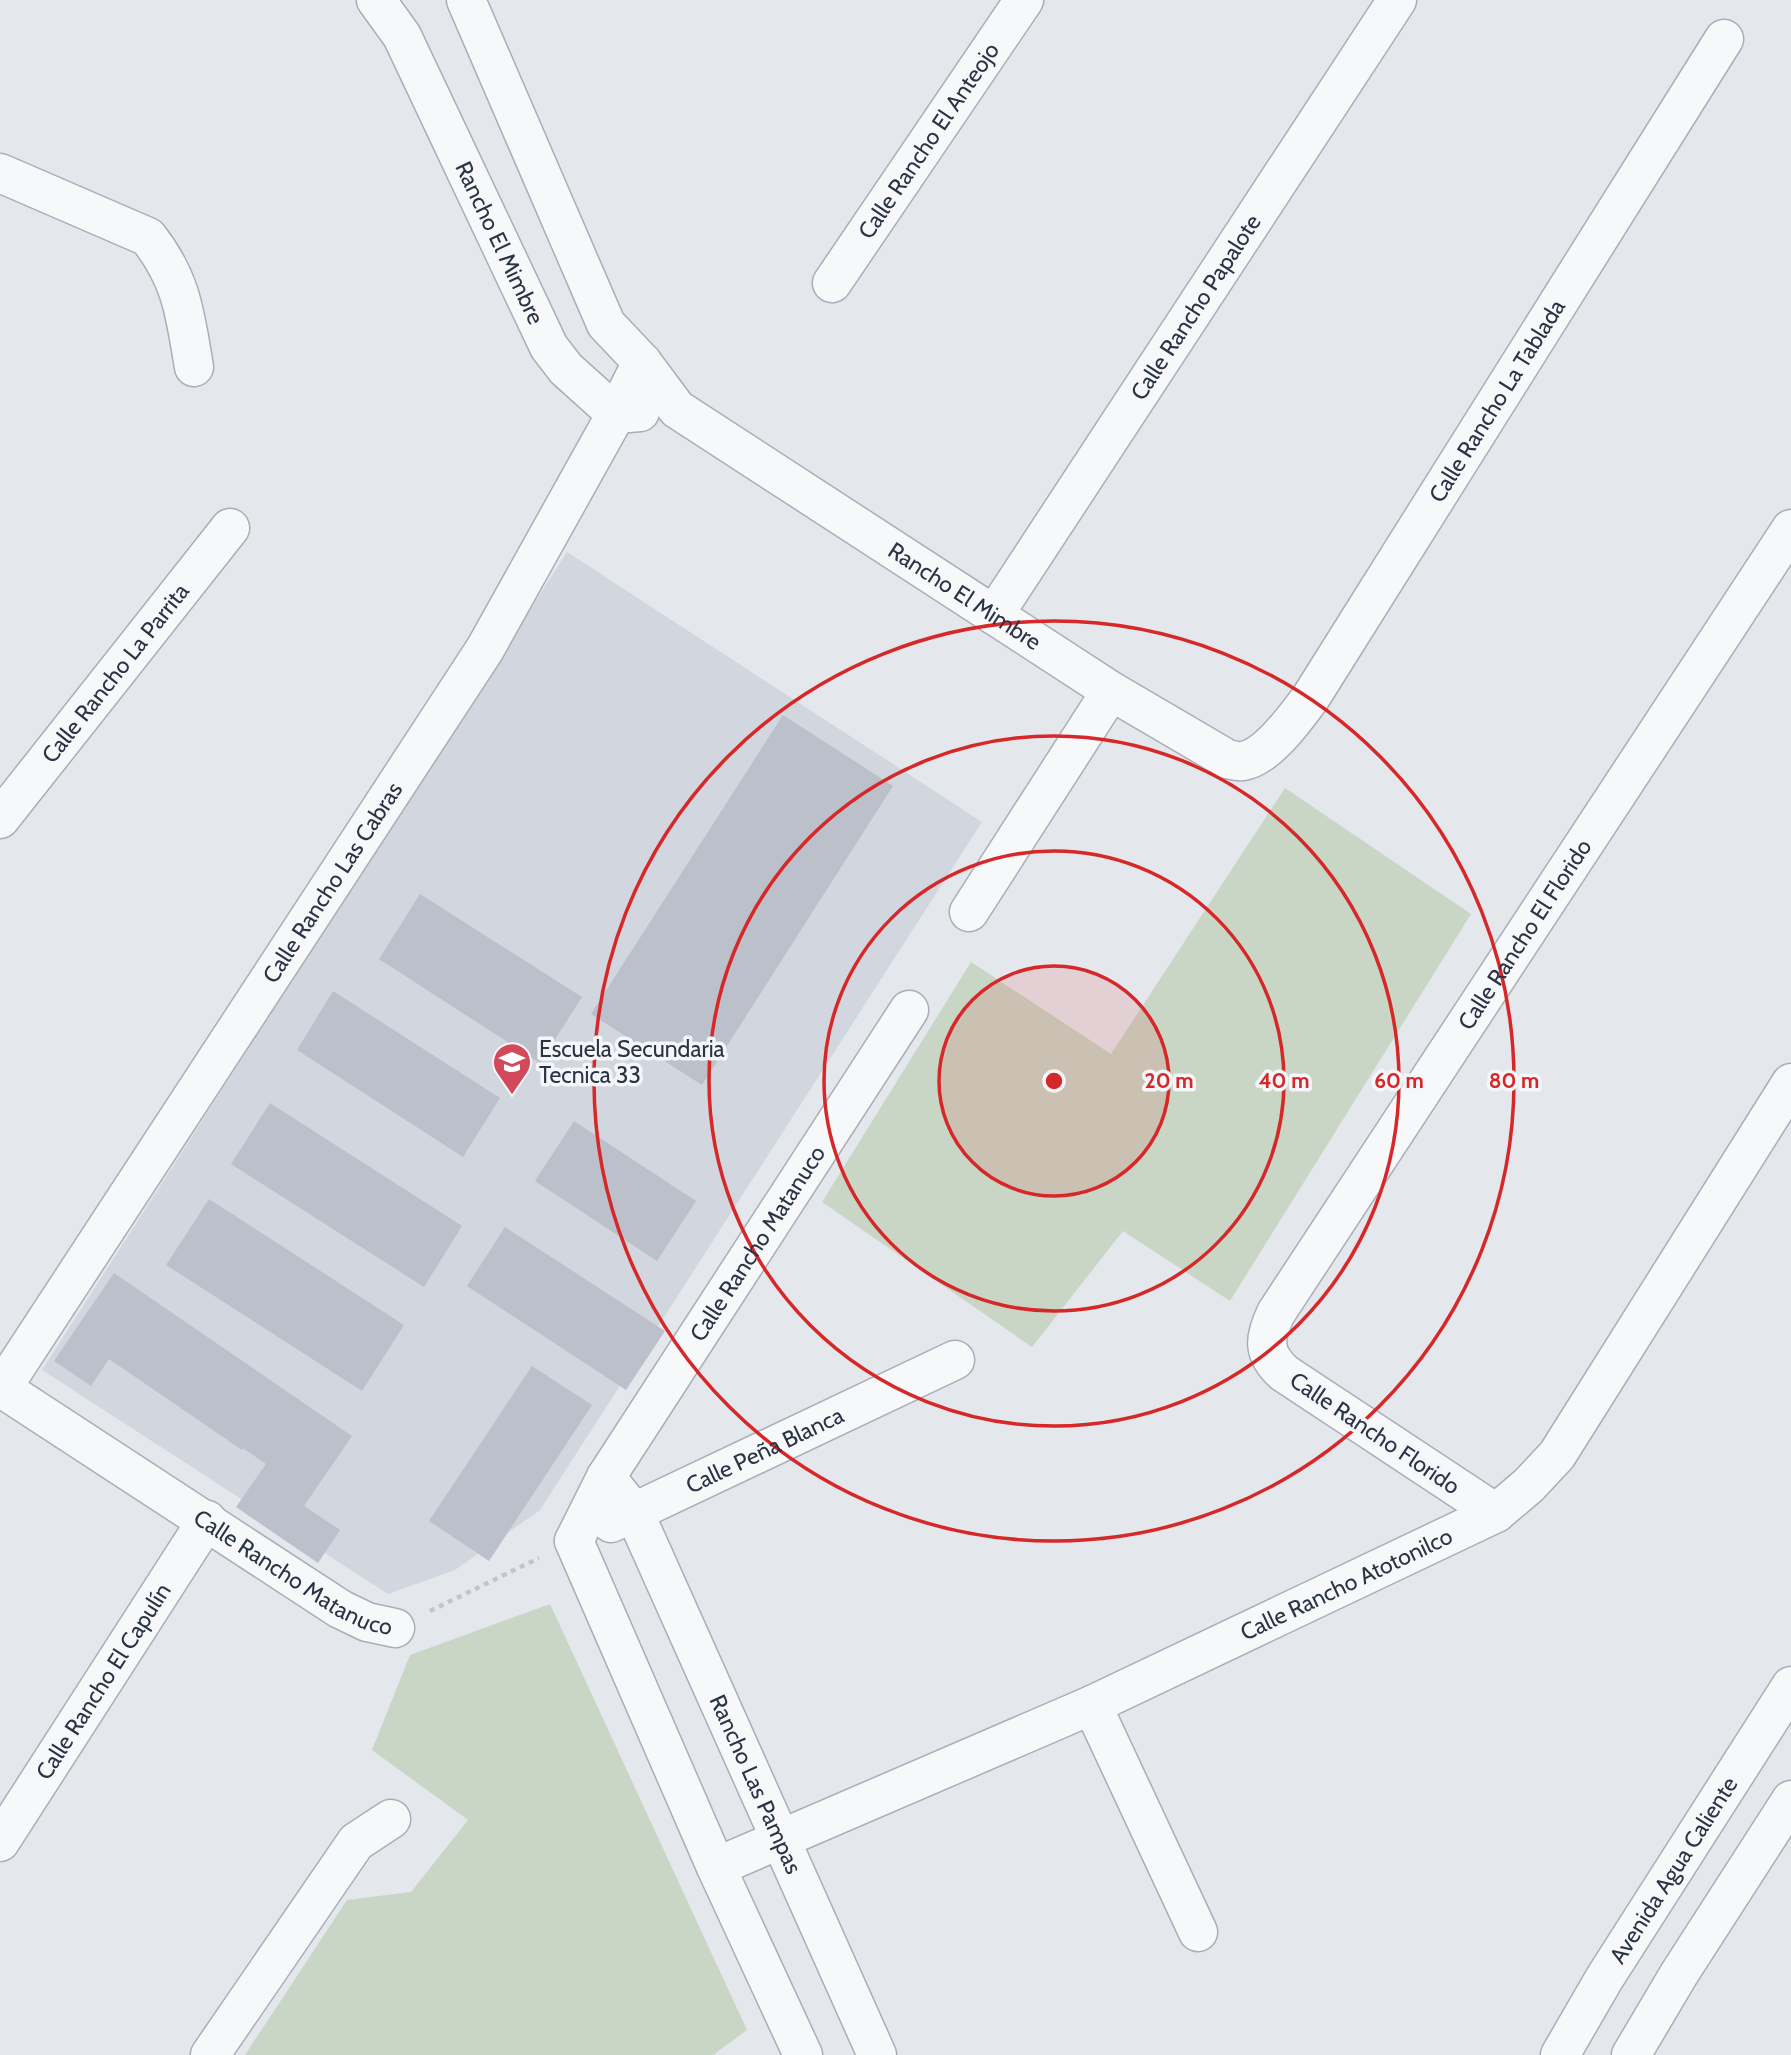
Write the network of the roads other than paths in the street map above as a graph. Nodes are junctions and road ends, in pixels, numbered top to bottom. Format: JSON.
{"nodes":[{"id":1,"x":376,"y":0,"type":"edge"},
{"id":2,"x":466,"y":0,"type":"edge"},
{"id":3,"x":1024,"y":0,"type":"edge"},
{"id":4,"x":1397,"y":0,"type":"edge"},
{"id":5,"x":1724,"y":39,"type":"dead end"},
{"id":6,"x":0,"y":173,"type":"edge"},
{"id":7,"x":832,"y":283,"type":"dead end"},
{"id":8,"x":642,"y":362,"type":"junction"},
{"id":9,"x":194,"y":367,"type":"dead end"},
{"id":10,"x":677,"y":410,"type":"junction"},
{"id":11,"x":616,"y":414,"type":"junction"},
{"id":12,"x":230,"y":527,"type":"dead end"},
{"id":13,"x":1791,"y":529,"type":"edge"},
{"id":14,"x":994,"y":615,"type":"junction"},
{"id":15,"x":1111,"y":691,"type":"junction"},
{"id":16,"x":1258,"y":754,"type":"joint"},
{"id":17,"x":0,"y":819,"type":"edge"},
{"id":18,"x":969,"y":912,"type":"dead end"},
{"id":19,"x":909,"y":1010,"type":"dead end"},
{"id":20,"x":1791,"y":1083,"type":"edge"},
{"id":21,"x":1266,"y":1342,"type":"joint"},
{"id":22,"x":955,"y":1360,"type":"dead end"},
{"id":23,"x":1,"y":1387,"type":"edge"},
{"id":24,"x":606,"y":1477,"type":"junction"},
{"id":25,"x":634,"y":1512,"type":"junction"},
{"id":26,"x":1496,"y":1513,"type":"junction"},
{"id":27,"x":206,"y":1520,"type":"junction"},
{"id":28,"x":574,"y":1541,"type":"junction"},
{"id":29,"x":395,"y":1628,"type":"road end"},
{"id":30,"x":1791,"y":1686,"type":"edge"},
{"id":31,"x":1092,"y":1705,"type":"junction"},
{"id":32,"x":1779,"y":1729,"type":"edge"},
{"id":33,"x":1791,"y":1800,"type":"edge"},
{"id":34,"x":391,"y":1819,"type":"dead end"},
{"id":35,"x":780,"y":1841,"type":"junction"},
{"id":36,"x":0,"y":1842,"type":"edge"},
{"id":37,"x":716,"y":1867,"type":"junction"},
{"id":38,"x":1198,"y":1932,"type":"dead end"},
{"id":39,"x":210,"y":2055,"type":"edge"},
{"id":40,"x":803,"y":2055,"type":"edge"},
{"id":41,"x":877,"y":2055,"type":"edge"},
{"id":42,"x":1560,"y":2055,"type":"edge"},
{"id":43,"x":1626,"y":2055,"type":"edge"}],
"edges":[{"from":1,"to":11,"type":"street","name":"Rancho El Mimbre"},
{"from":2,"to":8,"type":"street","name":"Rancho El Mimbre"},
{"from":3,"to":7,"type":"street","name":"Calle Rancho El Anteojo"},
{"from":4,"to":14,"type":"street","name":"Calle Rancho Papalote"},
{"from":5,"to":16,"type":"street","name":"Calle Rancho La Tablada"},
{"from":6,"to":9,"type":"street"},
{"from":8,"to":10,"type":"street","name":"Rancho El Mimbre"},
{"from":8,"to":11,"type":"street","name":"Calle Rancho Las Cabras"},
{"from":10,"to":11,"type":"street"},
{"from":10,"to":14,"type":"street","name":"Rancho El Mimbre"},
{"from":11,"to":23,"type":"street","name":"Calle Rancho Las Cabras"},
{"from":12,"to":17,"type":"street","name":"Calle Rancho La Parrita"},
{"from":13,"to":21,"type":"street","name":"Calle Rancho El Florido"},
{"from":14,"to":15,"type":"street","name":"Rancho El Mimbre"},
{"from":15,"to":16,"type":"street","name":"Rancho El Mimbre"},
{"from":15,"to":18,"type":"street"},
{"from":19,"to":24,"type":"street","name":"Calle Rancho Matanuco"},
{"from":20,"to":26,"type":"street","name":"Calle Rancho Atotonilco"},
{"from":21,"to":26,"type":"street","name":"Calle Rancho Florido"},
{"from":22,"to":25,"type":"street","name":"Calle Peña Blanca"},
{"from":23,"to":27,"type":"street","name":"Calle Rancho Matanuco"},
{"from":24,"to":25,"type":"street"},
{"from":24,"to":28,"type":"street","name":"Calle Rancho Matanuco"},
{"from":25,"to":28,"type":"street","name":"Calle Peña Blanca"},
{"from":25,"to":35,"type":"street","name":"Rancho Las Pampas"},
{"from":26,"to":31,"type":"street","name":"Calle Rancho Atotonilco"},
{"from":27,"to":29,"type":"street","name":"Calle Rancho Matanuco"},
{"from":27,"to":36,"type":"street","name":"Calle Rancho El Capulín"},
{"from":28,"to":37,"type":"street"},
{"from":30,"to":32,"type":"street","name":"Avenida Agua Caliente"},
{"from":31,"to":35,"type":"street","name":"Calle Rancho Atotonilco"},
{"from":31,"to":38,"type":"street"},
{"from":32,"to":42,"type":"street","name":"Avenida Agua Caliente"},
{"from":33,"to":43,"type":"street"},
{"from":34,"to":39,"type":"street"},
{"from":35,"to":37,"type":"street","name":"Calle Rancho Atotonilco"},
{"from":35,"to":41,"type":"street","name":"Rancho Las Pampas"},
{"from":37,"to":40,"type":"street"}]}
